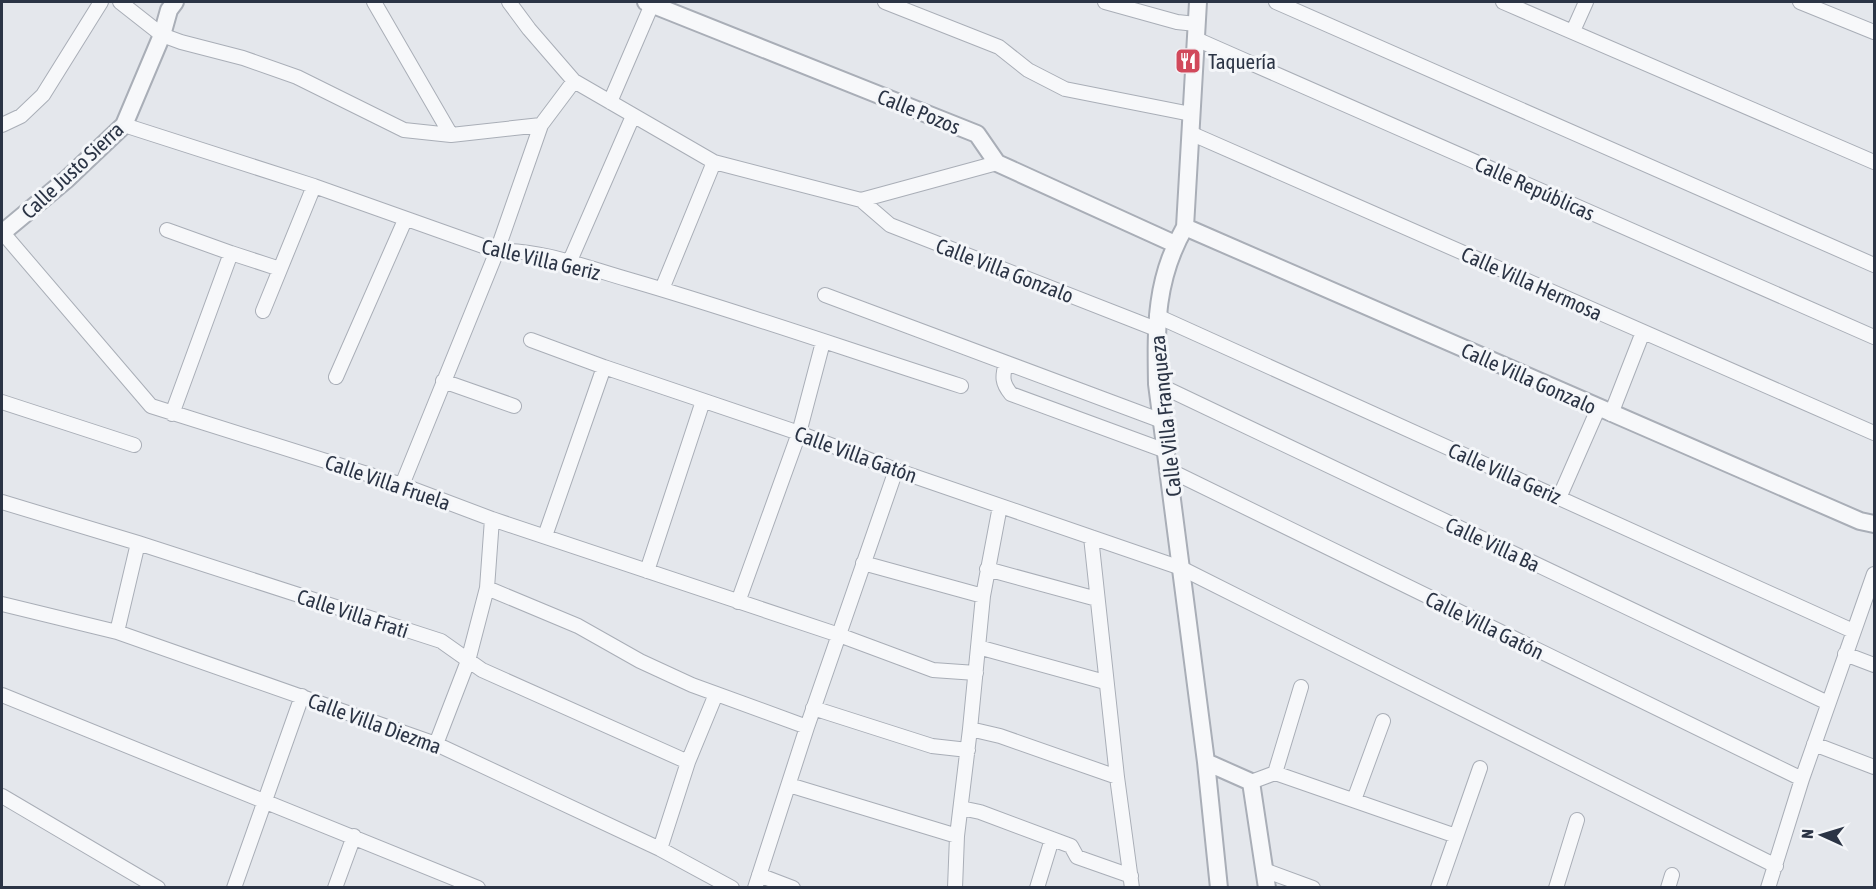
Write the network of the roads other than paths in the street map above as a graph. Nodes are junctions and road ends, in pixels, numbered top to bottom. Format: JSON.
{"nodes":[{"id":1,"x":101,"y":2,"type":"edge"},
{"id":2,"x":120,"y":2,"type":"edge"},
{"id":3,"x":175,"y":2,"type":"edge"},
{"id":4,"x":374,"y":2,"type":"edge"},
{"id":5,"x":509,"y":2,"type":"edge"},
{"id":6,"x":650,"y":2,"type":"edge"},
{"id":7,"x":885,"y":2,"type":"edge"},
{"id":8,"x":1105,"y":2,"type":"edge"},
{"id":9,"x":1198,"y":2,"type":"edge"},
{"id":10,"x":1276,"y":2,"type":"edge"},
{"id":11,"x":1503,"y":2,"type":"edge"},
{"id":12,"x":1586,"y":2,"type":"edge"},
{"id":13,"x":1800,"y":2,"type":"edge"},
{"id":14,"x":1196,"y":31,"type":"junction"},
{"id":15,"x":1573,"y":31,"type":"junction"},
{"id":16,"x":1875,"y":32,"type":"edge"},
{"id":17,"x":162,"y":35,"type":"junction"},
{"id":18,"x":574,"y":81,"type":"junction"},
{"id":19,"x":610,"y":102,"type":"junction"},
{"id":20,"x":1191,"y":114,"type":"junction"},
{"id":21,"x":633,"y":116,"type":"junction"},
{"id":22,"x":2,"y":125,"type":"edge"},
{"id":23,"x":124,"y":125,"type":"junction"},
{"id":24,"x":542,"y":125,"type":"junction"},
{"id":25,"x":1190,"y":133,"type":"junction"},
{"id":26,"x":451,"y":135,"type":"junction"},
{"id":27,"x":714,"y":162,"type":"junction"},
{"id":28,"x":1875,"y":162,"type":"edge"},
{"id":29,"x":997,"y":163,"type":"junction"},
{"id":30,"x":315,"y":186,"type":"junction"},
{"id":31,"x":861,"y":200,"type":"junction"},
{"id":32,"x":405,"y":220,"type":"junction"},
{"id":33,"x":1185,"y":227,"type":"junction"},
{"id":34,"x":166,"y":230,"type":"dead end"},
{"id":35,"x":2,"y":233,"type":"edge"},
{"id":36,"x":1175,"y":244,"type":"junction"},
{"id":37,"x":496,"y":251,"type":"junction"},
{"id":38,"x":231,"y":253,"type":"junction"},
{"id":39,"x":569,"y":263,"type":"junction"},
{"id":40,"x":1875,"y":265,"type":"edge"},
{"id":41,"x":280,"y":269,"type":"junction"},
{"id":42,"x":662,"y":289,"type":"junction"},
{"id":43,"x":825,"y":295,"type":"dead end"},
{"id":44,"x":263,"y":311,"type":"dead end"},
{"id":45,"x":1156,"y":322,"type":"junction"},
{"id":46,"x":1643,"y":332,"type":"junction"},
{"id":47,"x":1875,"y":337,"type":"edge"},
{"id":48,"x":531,"y":340,"type":"dead end"},
{"id":49,"x":823,"y":342,"type":"junction"},
{"id":50,"x":1006,"y":363,"type":"junction"},
{"id":51,"x":604,"y":367,"type":"junction"},
{"id":52,"x":336,"y":377,"type":"dead end"},
{"id":53,"x":443,"y":381,"type":"junction"},
{"id":54,"x":1157,"y":384,"type":"junction"},
{"id":55,"x":961,"y":386,"type":"dead end"},
{"id":56,"x":703,"y":401,"type":"junction"},
{"id":57,"x":2,"y":402,"type":"edge"},
{"id":58,"x":514,"y":406,"type":"dead end"},
{"id":59,"x":1605,"y":411,"type":"junction"},
{"id":60,"x":172,"y":414,"type":"junction"},
{"id":61,"x":1162,"y":421,"type":"junction"},
{"id":62,"x":799,"y":433,"type":"junction"},
{"id":63,"x":1875,"y":433,"type":"edge"},
{"id":64,"x":134,"y":445,"type":"dead end"},
{"id":65,"x":1166,"y":451,"type":"junction"},
{"id":66,"x":896,"y":470,"type":"junction"},
{"id":67,"x":1169,"y":470,"type":"junction"},
{"id":68,"x":402,"y":485,"type":"junction"},
{"id":69,"x":1559,"y":498,"type":"junction"},
{"id":70,"x":2,"y":502,"type":"edge"},
{"id":71,"x":1000,"y":506,"type":"junction"},
{"id":72,"x":492,"y":519,"type":"junction"},
{"id":73,"x":1875,"y":524,"type":"edge"},
{"id":74,"x":545,"y":536,"type":"junction"},
{"id":75,"x":1091,"y":537,"type":"junction"},
{"id":76,"x":138,"y":543,"type":"junction"},
{"id":77,"x":863,"y":563,"type":"junction"},
{"id":78,"x":1181,"y":568,"type":"junction"},
{"id":79,"x":987,"y":569,"type":"junction"},
{"id":80,"x":647,"y":571,"type":"junction"},
{"id":81,"x":1875,"y":574,"type":"edge"},
{"id":82,"x":487,"y":588,"type":"junction"},
{"id":83,"x":983,"y":596,"type":"junction"},
{"id":84,"x":1097,"y":598,"type":"junction"},
{"id":85,"x":738,"y":602,"type":"junction"},
{"id":86,"x":2,"y":604,"type":"edge"},
{"id":87,"x":1853,"y":631,"type":"junction"},
{"id":88,"x":117,"y":632,"type":"junction"},
{"id":89,"x":839,"y":635,"type":"junction"},
{"id":90,"x":978,"y":647,"type":"junction"},
{"id":91,"x":1845,"y":654,"type":"junction"},
{"id":92,"x":468,"y":661,"type":"junction"},
{"id":93,"x":1875,"y":665,"type":"edge"},
{"id":94,"x":976,"y":673,"type":"junction"},
{"id":95,"x":1106,"y":682,"type":"junction"},
{"id":96,"x":1301,"y":687,"type":"dead end"},
{"id":97,"x":716,"y":694,"type":"junction"},
{"id":98,"x":2,"y":695,"type":"edge"},
{"id":99,"x":302,"y":696,"type":"junction"},
{"id":100,"x":1828,"y":703,"type":"junction"},
{"id":101,"x":813,"y":708,"type":"junction"},
{"id":102,"x":1383,"y":721,"type":"dead end"},
{"id":103,"x":807,"y":727,"type":"junction"},
{"id":104,"x":970,"y":729,"type":"junction"},
{"id":105,"x":436,"y":744,"type":"junction"},
{"id":106,"x":1814,"y":744,"type":"junction"},
{"id":107,"x":968,"y":750,"type":"junction"},
{"id":108,"x":688,"y":762,"type":"junction"},
{"id":109,"x":1206,"y":762,"type":"junction"},
{"id":110,"x":1875,"y":766,"type":"edge"},
{"id":111,"x":1480,"y":768,"type":"dead end"},
{"id":112,"x":1275,"y":773,"type":"junction"},
{"id":113,"x":1117,"y":777,"type":"junction"},
{"id":114,"x":1802,"y":780,"type":"junction"},
{"id":115,"x":1251,"y":782,"type":"junction"},
{"id":116,"x":789,"y":786,"type":"junction"},
{"id":117,"x":2,"y":796,"type":"edge"},
{"id":118,"x":1354,"y":800,"type":"junction"},
{"id":119,"x":265,"y":801,"type":"junction"},
{"id":120,"x":961,"y":808,"type":"junction"},
{"id":121,"x":1577,"y":820,"type":"dead end"},
{"id":122,"x":354,"y":836,"type":"junction"},
{"id":123,"x":957,"y":836,"type":"junction"},
{"id":124,"x":1456,"y":836,"type":"junction"},
{"id":125,"x":1052,"y":839,"type":"junction"},
{"id":126,"x":660,"y":849,"type":"junction"},
{"id":127,"x":1776,"y":866,"type":"junction"},
{"id":128,"x":1264,"y":870,"type":"junction"},
{"id":129,"x":443,"y":874,"type":"junction"},
{"id":130,"x":757,"y":881,"type":"edge"},
{"id":131,"x":1131,"y":882,"type":"edge"},
{"id":132,"x":158,"y":888,"type":"edge"},
{"id":133,"x":234,"y":888,"type":"edge"},
{"id":134,"x":335,"y":888,"type":"edge"},
{"id":135,"x":438,"y":888,"type":"edge"},
{"id":136,"x":478,"y":888,"type":"edge"},
{"id":137,"x":732,"y":888,"type":"edge"},
{"id":138,"x":793,"y":888,"type":"edge"},
{"id":139,"x":955,"y":888,"type":"edge"},
{"id":140,"x":1037,"y":888,"type":"edge"},
{"id":141,"x":1218,"y":888,"type":"edge"},
{"id":142,"x":1267,"y":888,"type":"edge"},
{"id":143,"x":1313,"y":888,"type":"edge"},
{"id":144,"x":1437,"y":888,"type":"edge"},
{"id":145,"x":1556,"y":888,"type":"edge"},
{"id":146,"x":1768,"y":888,"type":"edge"}],
"edges":[{"from":1,"to":22,"type":"street"},
{"from":2,"to":17,"type":"street"},
{"from":3,"to":17,"type":"street","name":"Calle Justo Sierra"},
{"from":4,"to":26,"type":"street"},
{"from":5,"to":18,"type":"street"},
{"from":6,"to":19,"type":"street"},
{"from":6,"to":29,"type":"street","name":"Calle Pozos"},
{"from":7,"to":20,"type":"street"},
{"from":8,"to":14,"type":"street","name":"Calle Repúblicas"},
{"from":9,"to":14,"type":"street","name":"Calle Villa Franqueza"},
{"from":10,"to":40,"type":"street"},
{"from":11,"to":15,"type":"street"},
{"from":12,"to":15,"type":"street"},
{"from":13,"to":16,"type":"street"},
{"from":14,"to":20,"type":"street","name":"Calle Villa Franqueza"},
{"from":14,"to":47,"type":"street","name":"Calle Repúblicas"},
{"from":15,"to":28,"type":"street"},
{"from":17,"to":23,"type":"street","name":"Calle Justo Sierra"},
{"from":17,"to":26,"type":"street"},
{"from":18,"to":19,"type":"street"},
{"from":18,"to":24,"type":"street"},
{"from":19,"to":21,"type":"street"},
{"from":20,"to":25,"type":"street","name":"Calle Villa Franqueza"},
{"from":21,"to":27,"type":"street"},
{"from":21,"to":39,"type":"street"},
{"from":23,"to":30,"type":"street","name":"Calle Villa Geriz"},
{"from":23,"to":35,"type":"street","name":"Calle Justo Sierra"},
{"from":24,"to":26,"type":"street"},
{"from":24,"to":37,"type":"street"},
{"from":25,"to":33,"type":"street","name":"Calle Villa Franqueza"},
{"from":25,"to":46,"type":"street","name":"Calle Villa Hermosa"},
{"from":27,"to":31,"type":"street"},
{"from":27,"to":42,"type":"street"},
{"from":29,"to":31,"type":"street"},
{"from":29,"to":36,"type":"street"},
{"from":30,"to":32,"type":"street","name":"Calle Villa Geriz"},
{"from":30,"to":41,"type":"street"},
{"from":31,"to":45,"type":"street","name":"Calle Villa Gonzalo"},
{"from":32,"to":37,"type":"street","name":"Calle Villa Geriz"},
{"from":32,"to":52,"type":"street"},
{"from":33,"to":36,"type":"street","name":"Calle Villa Franqueza"},
{"from":33,"to":59,"type":"street","name":"Calle Villa Gonzalo"},
{"from":34,"to":38,"type":"street"},
{"from":35,"to":60,"type":"street","name":"Calle Villa Fruela"},
{"from":36,"to":45,"type":"street","name":"Calle Villa Franqueza"},
{"from":37,"to":39,"type":"street","name":"Calle Villa Geriz"},
{"from":37,"to":53,"type":"street"},
{"from":38,"to":41,"type":"street"},
{"from":38,"to":60,"type":"street"},
{"from":39,"to":42,"type":"street","name":"Calle Villa Geriz"},
{"from":41,"to":44,"type":"street"},
{"from":42,"to":49,"type":"street","name":"Calle Villa Geriz"},
{"from":43,"to":50,"type":"street"},
{"from":45,"to":54,"type":"street","name":"Calle Villa Franqueza"},
{"from":45,"to":69,"type":"street","name":"Calle Villa Geriz"},
{"from":46,"to":59,"type":"street"},
{"from":46,"to":63,"type":"street","name":"Calle Villa Hermosa"},
{"from":48,"to":51,"type":"street","name":"Calle Villa Gatón"},
{"from":49,"to":55,"type":"street","name":"Calle Villa Geriz"},
{"from":49,"to":62,"type":"street"},
{"from":50,"to":61,"type":"street"},
{"from":50,"to":65,"type":"street"},
{"from":51,"to":56,"type":"street","name":"Calle Villa Gatón"},
{"from":51,"to":74,"type":"street"},
{"from":53,"to":58,"type":"street"},
{"from":53,"to":68,"type":"street"},
{"from":54,"to":61,"type":"street","name":"Calle Villa Franqueza"},
{"from":54,"to":100,"type":"street","name":"Calle Villa Ba"},
{"from":56,"to":62,"type":"street","name":"Calle Villa Gatón"},
{"from":56,"to":80,"type":"street"},
{"from":57,"to":64,"type":"street"},
{"from":59,"to":69,"type":"street"},
{"from":59,"to":73,"type":"street","name":"Calle Villa Gonzalo"},
{"from":60,"to":68,"type":"street","name":"Calle Villa Fruela"},
{"from":61,"to":65,"type":"street","name":"Calle Villa Franqueza"},
{"from":62,"to":66,"type":"street","name":"Calle Villa Gatón"},
{"from":62,"to":85,"type":"street"},
{"from":65,"to":67,"type":"street","name":"Calle Villa Franqueza"},
{"from":66,"to":71,"type":"street","name":"Calle Villa Gatón"},
{"from":66,"to":77,"type":"street"},
{"from":67,"to":78,"type":"street","name":"Calle Villa Franqueza"},
{"from":67,"to":114,"type":"street","name":"Calle Villa Gatón"},
{"from":68,"to":72,"type":"street","name":"Calle Villa Fruela"},
{"from":69,"to":87,"type":"street","name":"Calle Villa Geriz"},
{"from":70,"to":76,"type":"street","name":"Calle Villa Frati"},
{"from":71,"to":75,"type":"street","name":"Calle Villa Gatón"},
{"from":71,"to":79,"type":"street"},
{"from":72,"to":74,"type":"street","name":"Calle Villa Fruela"},
{"from":72,"to":82,"type":"street"},
{"from":74,"to":80,"type":"street","name":"Calle Villa Fruela"},
{"from":75,"to":78,"type":"street","name":"Calle Villa Gatón"},
{"from":75,"to":84,"type":"street"},
{"from":76,"to":88,"type":"street"},
{"from":76,"to":92,"type":"street","name":"Calle Villa Frati"},
{"from":77,"to":83,"type":"street"},
{"from":77,"to":89,"type":"street"},
{"from":78,"to":109,"type":"street","name":"Calle Villa Franqueza"},
{"from":78,"to":127,"type":"street"},
{"from":79,"to":83,"type":"street"},
{"from":79,"to":84,"type":"street"},
{"from":80,"to":85,"type":"street","name":"Calle Villa Fruela"},
{"from":81,"to":87,"type":"street"},
{"from":82,"to":92,"type":"street"},
{"from":82,"to":97,"type":"street"},
{"from":83,"to":90,"type":"street"},
{"from":84,"to":95,"type":"street"},
{"from":85,"to":89,"type":"street","name":"Calle Villa Fruela"},
{"from":86,"to":88,"type":"street","name":"Calle Villa Diezma"},
{"from":87,"to":91,"type":"street"},
{"from":88,"to":99,"type":"street","name":"Calle Villa Diezma"},
{"from":89,"to":94,"type":"street","name":"Calle Villa Fruela"},
{"from":89,"to":101,"type":"street"},
{"from":90,"to":94,"type":"street"},
{"from":90,"to":95,"type":"street"},
{"from":91,"to":93,"type":"street"},
{"from":91,"to":100,"type":"street"},
{"from":92,"to":105,"type":"street"},
{"from":92,"to":108,"type":"street","name":"Calle Villa Frati"},
{"from":94,"to":104,"type":"street"},
{"from":95,"to":113,"type":"street"},
{"from":96,"to":112,"type":"street"},
{"from":97,"to":103,"type":"street"},
{"from":97,"to":108,"type":"street"},
{"from":98,"to":119,"type":"street"},
{"from":99,"to":105,"type":"street","name":"Calle Villa Diezma"},
{"from":99,"to":119,"type":"street"},
{"from":100,"to":106,"type":"street"},
{"from":101,"to":103,"type":"street"},
{"from":101,"to":107,"type":"street"},
{"from":102,"to":118,"type":"street"},
{"from":103,"to":116,"type":"street"},
{"from":104,"to":107,"type":"street"},
{"from":104,"to":113,"type":"street"},
{"from":105,"to":126,"type":"street","name":"Calle Villa Diezma"},
{"from":106,"to":110,"type":"street"},
{"from":106,"to":114,"type":"street"},
{"from":107,"to":120,"type":"street"},
{"from":108,"to":126,"type":"street"},
{"from":109,"to":115,"type":"street"},
{"from":109,"to":141,"type":"street","name":"Calle Villa Franqueza"},
{"from":111,"to":124,"type":"street"},
{"from":112,"to":115,"type":"street"},
{"from":112,"to":118,"type":"street"},
{"from":113,"to":131,"type":"street"},
{"from":114,"to":127,"type":"street"},
{"from":115,"to":128,"type":"street"},
{"from":116,"to":123,"type":"street"},
{"from":116,"to":130,"type":"street"},
{"from":117,"to":132,"type":"street"},
{"from":118,"to":124,"type":"street"},
{"from":119,"to":122,"type":"street"},
{"from":119,"to":133,"type":"street"},
{"from":120,"to":123,"type":"street"},
{"from":120,"to":125,"type":"street"},
{"from":121,"to":145,"type":"street"},
{"from":122,"to":129,"type":"street"},
{"from":122,"to":134,"type":"street"},
{"from":123,"to":139,"type":"street"},
{"from":124,"to":144,"type":"street"},
{"from":125,"to":131,"type":"street"},
{"from":125,"to":140,"type":"street"},
{"from":126,"to":137,"type":"street","name":"Calle Villa Diezma"},
{"from":127,"to":146,"type":"street"},
{"from":128,"to":142,"type":"street"},
{"from":128,"to":143,"type":"street"},
{"from":129,"to":135,"type":"street"},
{"from":129,"to":136,"type":"street"},
{"from":130,"to":138,"type":"street"}]}
